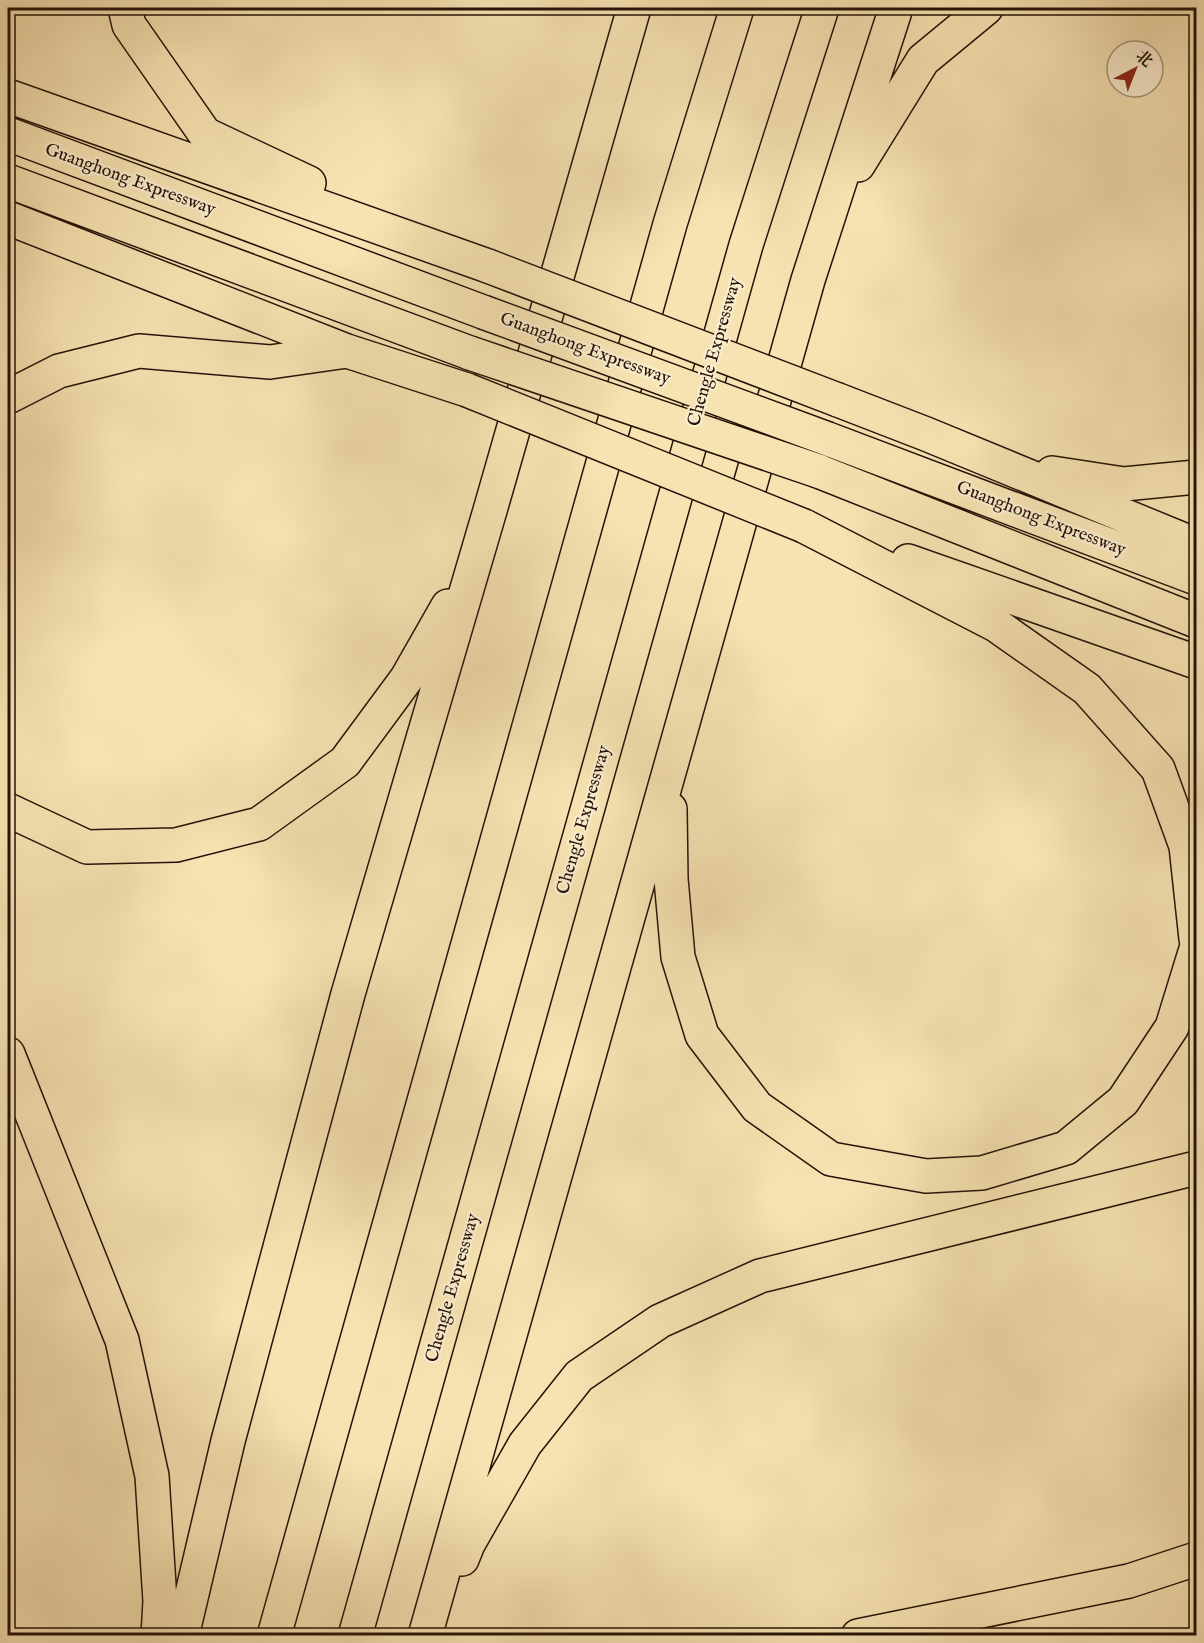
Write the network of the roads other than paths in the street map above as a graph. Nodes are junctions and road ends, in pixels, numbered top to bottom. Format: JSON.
{"nodes":[{"id":1,"x":125,"y":8,"type":"edge"},
{"id":2,"x":619,"y":8,"type":"edge"},
{"id":3,"x":634,"y":8,"type":"edge"},
{"id":4,"x":737,"y":8,"type":"edge"},
{"id":5,"x":822,"y":8,"type":"edge"},
{"id":6,"x":896,"y":8,"type":"edge"},
{"id":7,"x":986,"y":8,"type":"edge"},
{"id":8,"x":616,"y":69,"type":"junction"},
{"id":9,"x":8,"y":96,"type":"edge"},
{"id":10,"x":8,"y":134,"type":"edge"},
{"id":11,"x":8,"y":181,"type":"edge"},
{"id":12,"x":832,"y":207,"type":"junction"},
{"id":13,"x":8,"y":218,"type":"edge"},
{"id":14,"x":488,"y":266,"type":"junction"},
{"id":15,"x":347,"y":351,"type":"junction"},
{"id":16,"x":8,"y":397,"type":"edge"},
{"id":17,"x":926,"y":434,"type":"junction"},
{"id":18,"x":1197,"y":477,"type":"edge"},
{"id":19,"x":804,"y":526,"type":"junction"},
{"id":20,"x":1197,"y":545,"type":"edge"},
{"id":21,"x":476,"y":557,"type":"junction"},
{"id":22,"x":1197,"y":578,"type":"edge"},
{"id":23,"x":1197,"y":621,"type":"edge"},
{"id":24,"x":1197,"y":662,"type":"edge"},
{"id":25,"x":670,"y":772,"type":"junction"},
{"id":26,"x":8,"y":810,"type":"edge"},
{"id":27,"x":1197,"y":939,"type":"edge"},
{"id":28,"x":1197,"y":949,"type":"edge"},
{"id":29,"x":8,"y":1054,"type":"edge"},
{"id":30,"x":1197,"y":1168,"type":"edge"},
{"id":31,"x":459,"y":1545,"type":"junction"},
{"id":32,"x":1197,"y":1559,"type":"edge"},
{"id":33,"x":359,"y":1621,"type":"edge"},
{"id":34,"x":158,"y":1635,"type":"edge"},
{"id":35,"x":182,"y":1635,"type":"edge"},
{"id":36,"x":274,"y":1635,"type":"edge"},
{"id":37,"x":425,"y":1635,"type":"edge"},
{"id":38,"x":430,"y":1635,"type":"edge"},
{"id":39,"x":858,"y":1635,"type":"edge"}],
"edges":[{"from":1,"to":14,"type":"main road"},
{"from":2,"to":8,"type":"main road"},
{"from":3,"to":8,"type":"main road"},
{"from":4,"to":36,"type":"main road"},
{"from":5,"to":33,"type":"main road","name":"Chengle Expressway"},
{"from":6,"to":12,"type":"main road"},
{"from":7,"to":12,"type":"main road"},
{"from":8,"to":21,"type":"main road"},
{"from":9,"to":14,"type":"main road"},
{"from":10,"to":22,"type":"main road","name":"Guanghong Expressway","bridge":true},
{"from":11,"to":23,"type":"main road","name":"Guanghong Expressway","bridge":true},
{"from":12,"to":25,"type":"main road"},
{"from":13,"to":15,"type":"main road"},
{"from":14,"to":17,"type":"main road","bridge":true},
{"from":15,"to":16,"type":"main road"},
{"from":15,"to":19,"type":"main road","bridge":true},
{"from":17,"to":18,"type":"main road"},
{"from":17,"to":20,"type":"main road"},
{"from":19,"to":24,"type":"main road"},
{"from":19,"to":27,"type":"main road"},
{"from":21,"to":26,"type":"main road"},
{"from":21,"to":35,"type":"main road"},
{"from":25,"to":28,"type":"main road"},
{"from":25,"to":31,"type":"main road"},
{"from":29,"to":34,"type":"main road"},
{"from":30,"to":31,"type":"main road"},
{"from":31,"to":37,"type":"main road"},
{"from":31,"to":38,"type":"main road"},
{"from":32,"to":39,"type":"main road"}]}
